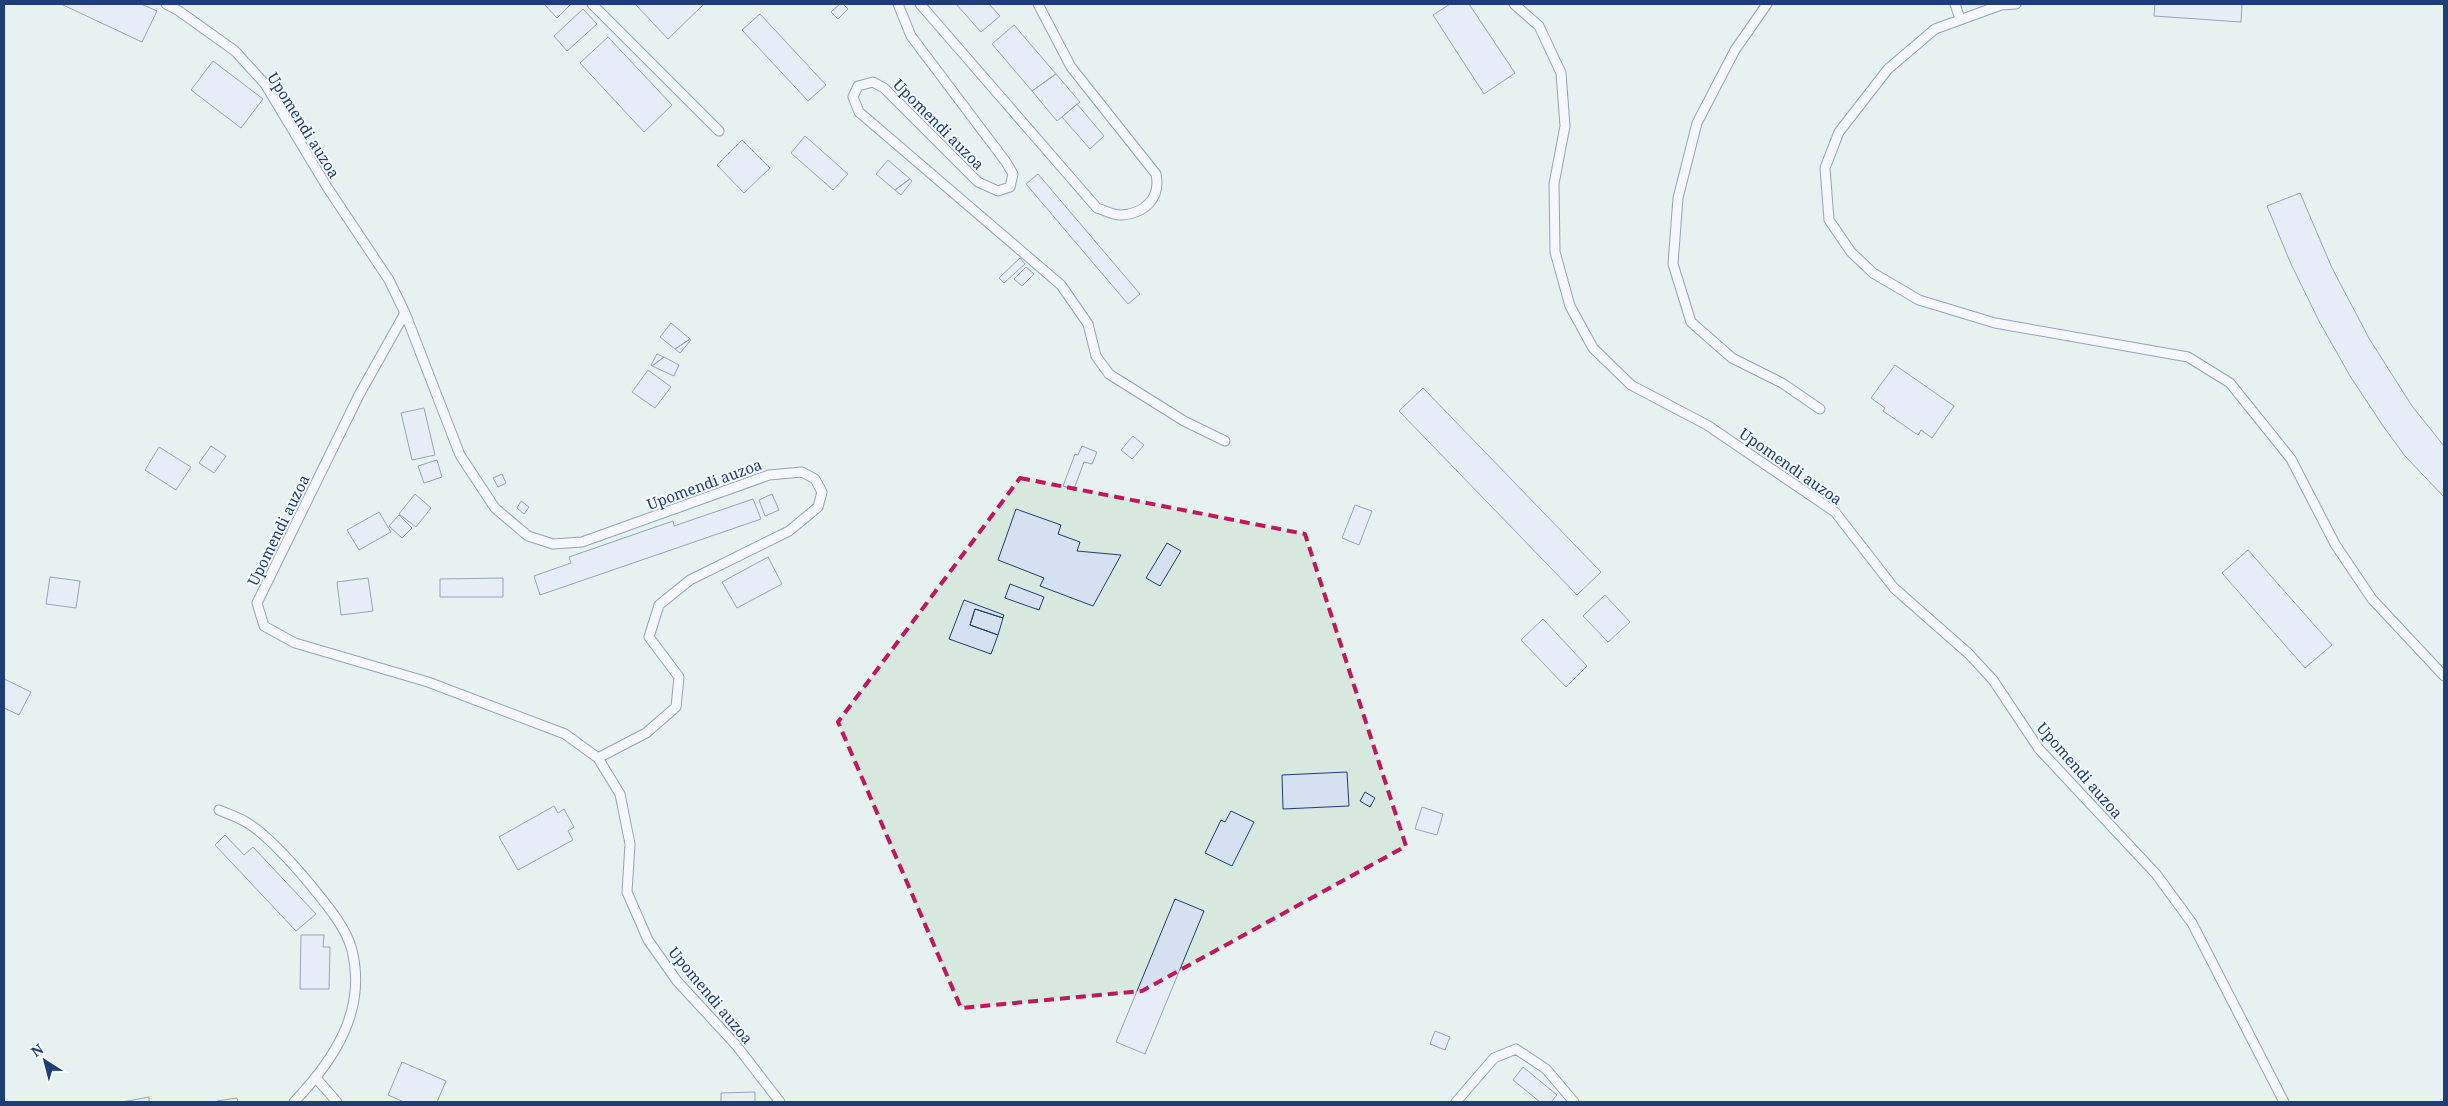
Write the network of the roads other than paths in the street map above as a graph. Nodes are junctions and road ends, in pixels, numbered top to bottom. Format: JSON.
{"nodes":[{"id":1,"x":166,"y":4,"type":"edge"},
{"id":2,"x":592,"y":4,"type":"edge"},
{"id":3,"x":898,"y":4,"type":"edge"},
{"id":4,"x":920,"y":4,"type":"edge"},
{"id":5,"x":1038,"y":4,"type":"edge"},
{"id":6,"x":1514,"y":4,"type":"edge"},
{"id":7,"x":1767,"y":4,"type":"edge"},
{"id":8,"x":1956,"y":4,"type":"edge"},
{"id":9,"x":2016,"y":4,"type":"edge"},
{"id":10,"x":1960,"y":19,"type":"junction"},
{"id":11,"x":718,"y":131,"type":"dead end"},
{"id":12,"x":405,"y":313,"type":"junction"},
{"id":13,"x":1820,"y":409,"type":"dead end"},
{"id":14,"x":1225,"y":441,"type":"dead end"},
{"id":15,"x":2444,"y":676,"type":"edge"},
{"id":16,"x":598,"y":758,"type":"junction"},
{"id":17,"x":218,"y":810,"type":"dead end"},
{"id":18,"x":316,"y":1078,"type":"junction"},
{"id":19,"x":294,"y":1102,"type":"edge"},
{"id":20,"x":336,"y":1102,"type":"edge"},
{"id":21,"x":780,"y":1102,"type":"edge"},
{"id":22,"x":1456,"y":1102,"type":"edge"},
{"id":23,"x":1574,"y":1102,"type":"edge"},
{"id":24,"x":2284,"y":1102,"type":"edge"}],
"edges":[{"from":1,"to":12,"type":"lane","name":"Upomendi auzoa"},
{"from":2,"to":11,"type":"lane"},
{"from":3,"to":14,"type":"lane","name":"Upomendi auzoa"},
{"from":4,"to":5,"type":"lane"},
{"from":6,"to":24,"type":"lane","name":"Upomendi auzoa"},
{"from":7,"to":13,"type":"lane"},
{"from":8,"to":10,"type":"lane"},
{"from":9,"to":10,"type":"lane"},
{"from":10,"to":15,"type":"lane"},
{"from":12,"to":16,"type":"lane","name":"Upomendi auzoa"},
{"from":12,"to":16,"type":"lane","name":"Upomendi auzoa"},
{"from":16,"to":21,"type":"lane","name":"Upomendi auzoa"},
{"from":17,"to":18,"type":"lane"},
{"from":18,"to":19,"type":"lane"},
{"from":18,"to":20,"type":"lane"},
{"from":22,"to":23,"type":"lane"}]}
